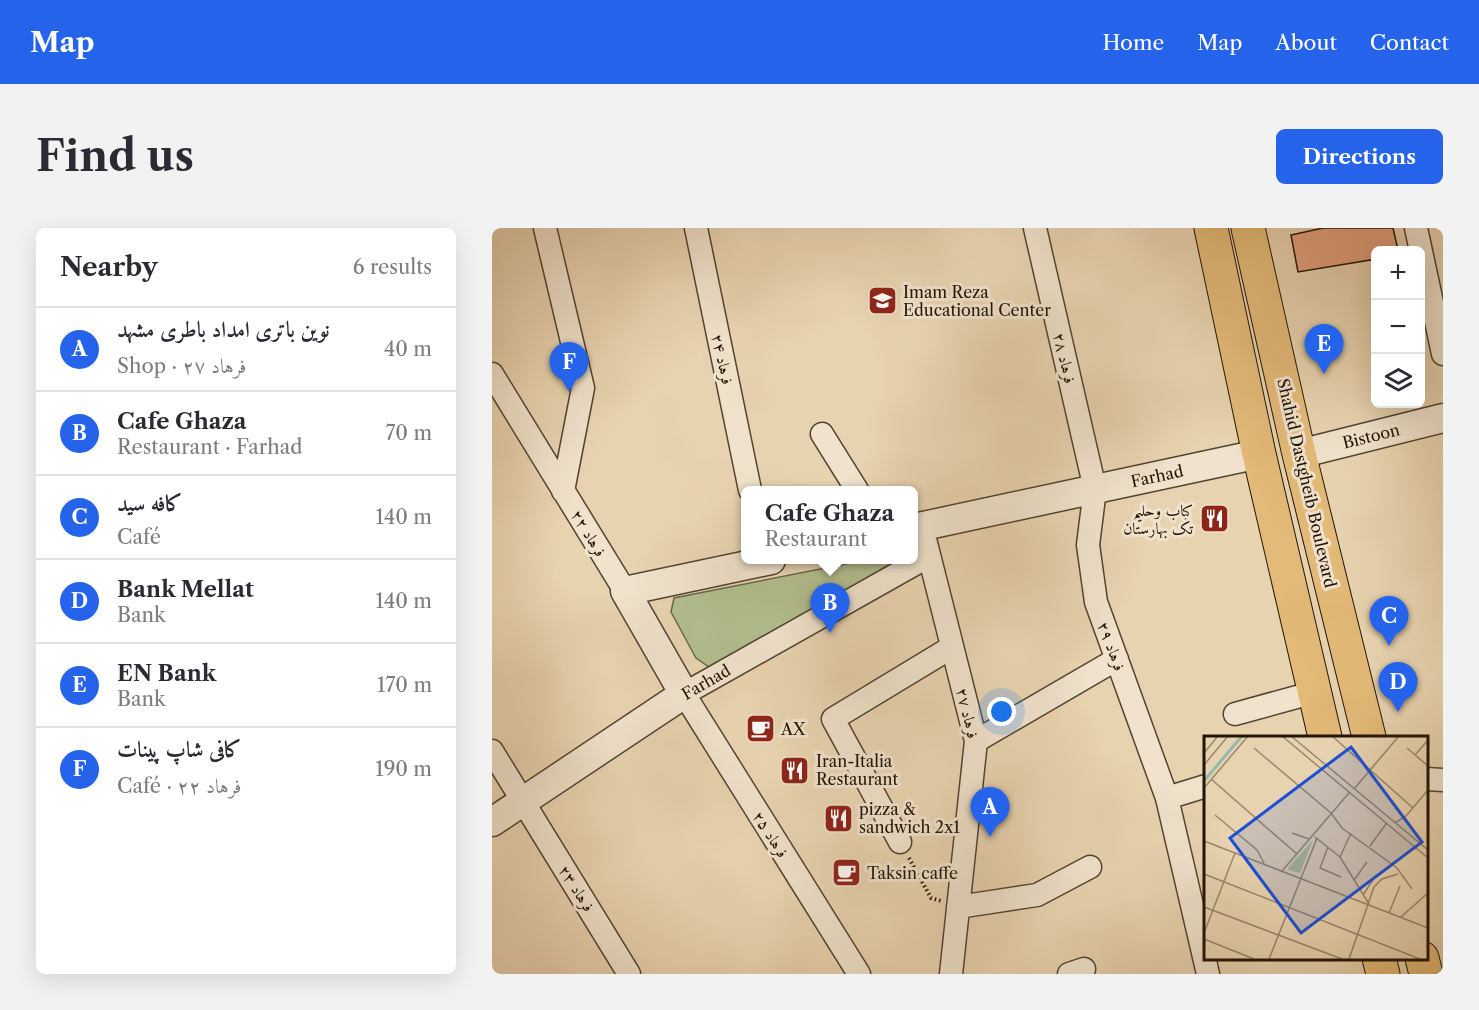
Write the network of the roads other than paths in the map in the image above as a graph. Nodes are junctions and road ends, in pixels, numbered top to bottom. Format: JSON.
{"nodes":[{"id":1,"x":545,"y":228,"type":"edge"},
{"id":2,"x":696,"y":228,"type":"edge"},
{"id":3,"x":1035,"y":228,"type":"edge"},
{"id":4,"x":1211,"y":228,"type":"edge"},
{"id":5,"x":1248,"y":228,"type":"edge"},
{"id":6,"x":1416,"y":228,"type":"edge"},
{"id":7,"x":1443,"y":354,"type":"edge"},
{"id":8,"x":492,"y":374,"type":"edge"},
{"id":9,"x":1443,"y":418,"type":"edge"},
{"id":10,"x":822,"y":434,"type":"dead end"},
{"id":11,"x":1259,"y":454,"type":"junction"},
{"id":12,"x":1299,"y":454,"type":"junction"},
{"id":13,"x":749,"y":486,"type":"edge"},
{"id":14,"x":854,"y":486,"type":"edge"},
{"id":15,"x":1095,"y":489,"type":"junction"},
{"id":16,"x":563,"y":491,"type":"junction"},
{"id":17,"x":918,"y":528,"type":"edge"},
{"id":18,"x":929,"y":556,"type":"junction"},
{"id":19,"x":918,"y":562,"type":"edge"},
{"id":20,"x":749,"y":564,"type":"edge"},
{"id":21,"x":915,"y":564,"type":"edge"},
{"id":22,"x":625,"y":591,"type":"junction"},
{"id":23,"x":952,"y":647,"type":"junction"},
{"id":24,"x":1117,"y":659,"type":"junction"},
{"id":25,"x":1314,"y":692,"type":"junction"},
{"id":26,"x":684,"y":694,"type":"junction"},
{"id":27,"x":1235,"y":714,"type":"dead end"},
{"id":28,"x":1325,"y":736,"type":"edge"},
{"id":29,"x":1369,"y":736,"type":"edge"},
{"id":30,"x":976,"y":741,"type":"junction"},
{"id":31,"x":492,"y":751,"type":"edge"},
{"id":32,"x":1428,"y":779,"type":"edge"},
{"id":33,"x":1443,"y":780,"type":"edge"},
{"id":34,"x":1204,"y":787,"type":"edge"},
{"id":35,"x":1167,"y":798,"type":"junction"},
{"id":36,"x":524,"y":802,"type":"junction"},
{"id":37,"x":492,"y":822,"type":"edge"},
{"id":38,"x":900,"y":842,"type":"road end"},
{"id":39,"x":1090,"y":867,"type":"dead end"},
{"id":40,"x":958,"y":907,"type":"junction"},
{"id":41,"x":1204,"y":957,"type":"edge"},
{"id":42,"x":1205,"y":959,"type":"edge"},
{"id":43,"x":1379,"y":959,"type":"edge"},
{"id":44,"x":1422,"y":959,"type":"edge"},
{"id":45,"x":629,"y":974,"type":"edge"},
{"id":46,"x":859,"y":974,"type":"edge"},
{"id":47,"x":951,"y":974,"type":"edge"},
{"id":48,"x":1208,"y":974,"type":"edge"},
{"id":49,"x":1383,"y":974,"type":"edge"},
{"id":50,"x":1426,"y":974,"type":"edge"}],
"edges":[{"from":1,"to":16,"type":"street"},
{"from":2,"to":13,"type":"street","name":"فرهاد ۲۴"},
{"from":3,"to":15,"type":"street","name":"فرهاد ۲۸"},
{"from":4,"to":11,"type":"main road"},
{"from":5,"to":12,"type":"main road","name":"Shahid Dastgheib Boulevard"},
{"from":6,"to":7,"type":"street"},
{"from":8,"to":16,"type":"street","name":"فرهاد ۲۲"},
{"from":9,"to":12,"type":"street","name":"Bistoon"},
{"from":10,"to":14,"type":"street"},
{"from":11,"to":15,"type":"street","name":"Farhad"},
{"from":11,"to":25,"type":"main road"},
{"from":12,"to":29,"type":"main road","name":"Shahid Dastgheib Boulevard"},
{"from":15,"to":17,"type":"street","name":"Farhad"},
{"from":15,"to":24,"type":"street","name":"فرهاد ۲۹"},
{"from":16,"to":22,"type":"street","name":"فرهاد ۲۲"},
{"from":17,"to":18,"type":"street","name":"فرهاد ۲۷"},
{"from":18,"to":19,"type":"street","name":"Farhad"},
{"from":18,"to":23,"type":"street","name":"فرهاد ۲۷"},
{"from":20,"to":22,"type":"street"},
{"from":21,"to":26,"type":"street","name":"Farhad"},
{"from":22,"to":26,"type":"street","name":"فرهاد ۲۲"},
{"from":23,"to":30,"type":"street","name":"فرهاد ۲۷"},
{"from":23,"to":38,"type":"street"},
{"from":24,"to":30,"type":"street"},
{"from":24,"to":35,"type":"street","name":"فرهاد ۲۹"},
{"from":25,"to":27,"type":"street"},
{"from":25,"to":28,"type":"main road"},
{"from":26,"to":36,"type":"street","name":"Farhad"},
{"from":26,"to":46,"type":"street","name":"فرهاد ۲۵"},
{"from":30,"to":40,"type":"street","name":"فرهاد ۲۷"},
{"from":31,"to":36,"type":"street","name":"فرهاد ۲۳"},
{"from":32,"to":33,"type":"street"},
{"from":34,"to":35,"type":"street"},
{"from":35,"to":41,"type":"street","name":"فرهاد ۲۹"},
{"from":36,"to":37,"type":"street","name":"Farhad"},
{"from":36,"to":45,"type":"street","name":"فرهاد ۲۳"},
{"from":39,"to":40,"type":"street"},
{"from":40,"to":47,"type":"street","name":"فرهاد ۲۷"},
{"from":42,"to":48,"type":"street","name":"فرهاد ۲۹"},
{"from":43,"to":49,"type":"main road"},
{"from":44,"to":50,"type":"main road"}]}
